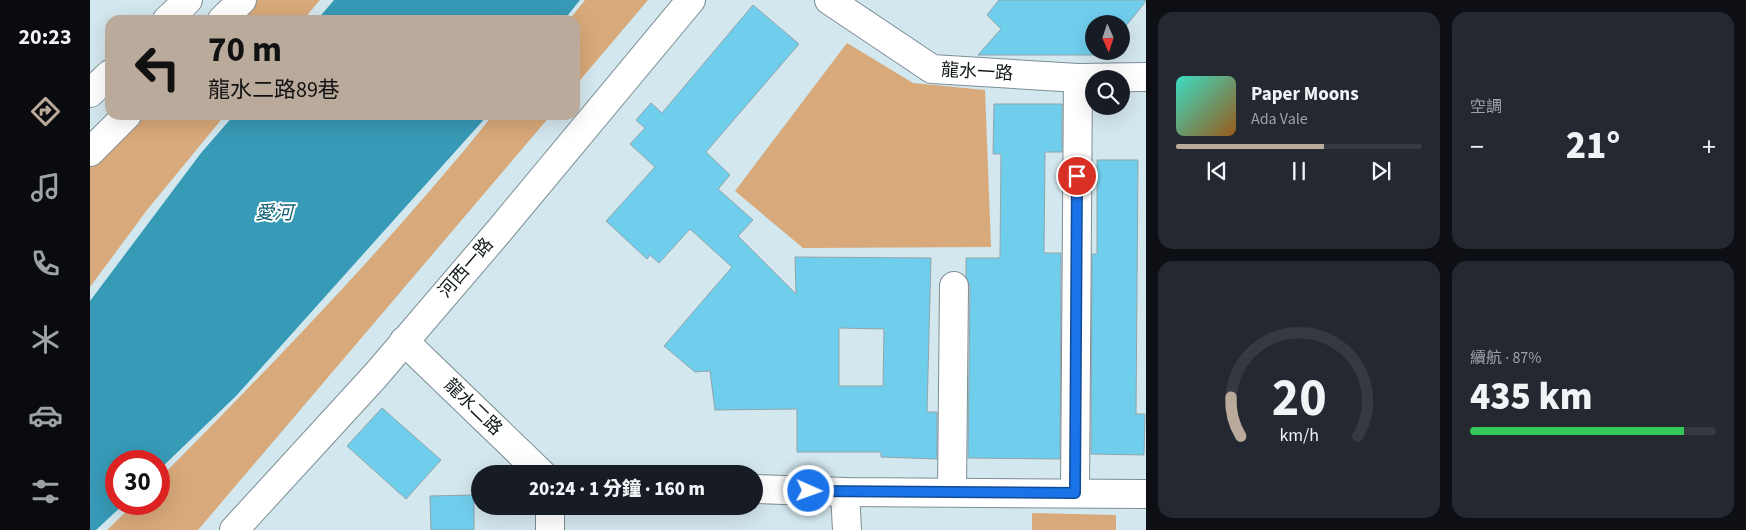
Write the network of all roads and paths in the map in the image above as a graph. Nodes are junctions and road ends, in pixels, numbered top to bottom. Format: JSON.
{"nodes":[{"id":1,"x":188,"y":0,"type":"edge"},
{"id":2,"x":242,"y":0,"type":"edge"},
{"id":3,"x":691,"y":0,"type":"edge"},
{"id":4,"x":829,"y":0,"type":"edge"},
{"id":5,"x":172,"y":15,"type":"edge"},
{"id":6,"x":227,"y":15,"type":"edge"},
{"id":7,"x":1146,"y":77,"type":"edge"},
{"id":8,"x":1078,"y":78,"type":"junction"},
{"id":9,"x":105,"y":79,"type":"edge"},
{"id":10,"x":90,"y":93,"type":"edge"},
{"id":11,"x":122,"y":120,"type":"edge"},
{"id":12,"x":90,"y":152,"type":"edge"},
{"id":13,"x":954,"y":286,"type":"dead end"},
{"id":14,"x":404,"y":340,"type":"junction"},
{"id":15,"x":533,"y":465,"type":"edge"},
{"id":16,"x":763,"y":489,"type":"edge"},
{"id":17,"x":952,"y":491,"type":"junction"},
{"id":18,"x":845,"y":492,"type":"junction"},
{"id":19,"x":1075,"y":493,"type":"junction"},
{"id":20,"x":1146,"y":494,"type":"edge"},
{"id":21,"x":550,"y":515,"type":"edge"},
{"id":22,"x":234,"y":530,"type":"edge"},
{"id":23,"x":550,"y":530,"type":"edge"},
{"id":24,"x":847,"y":530,"type":"edge"}],
"edges":[{"from":1,"to":5,"type":"street"},
{"from":2,"to":6,"type":"street"},
{"from":3,"to":14,"type":"street","name":"河西一路"},
{"from":4,"to":8,"type":"street","name":"龍水一路"},
{"from":7,"to":8,"type":"street","name":"龍水一路"},
{"from":8,"to":19,"type":"street"},
{"from":9,"to":10,"type":"street"},
{"from":11,"to":12,"type":"street"},
{"from":13,"to":17,"type":"street"},
{"from":14,"to":15,"type":"street","name":"龍水二路"},
{"from":14,"to":22,"type":"street","name":"河西一路"},
{"from":16,"to":18,"type":"street"},
{"from":17,"to":18,"type":"street"},
{"from":17,"to":19,"type":"street"},
{"from":18,"to":24,"type":"street"},
{"from":19,"to":20,"type":"street"},
{"from":21,"to":23,"type":"street"}]}
